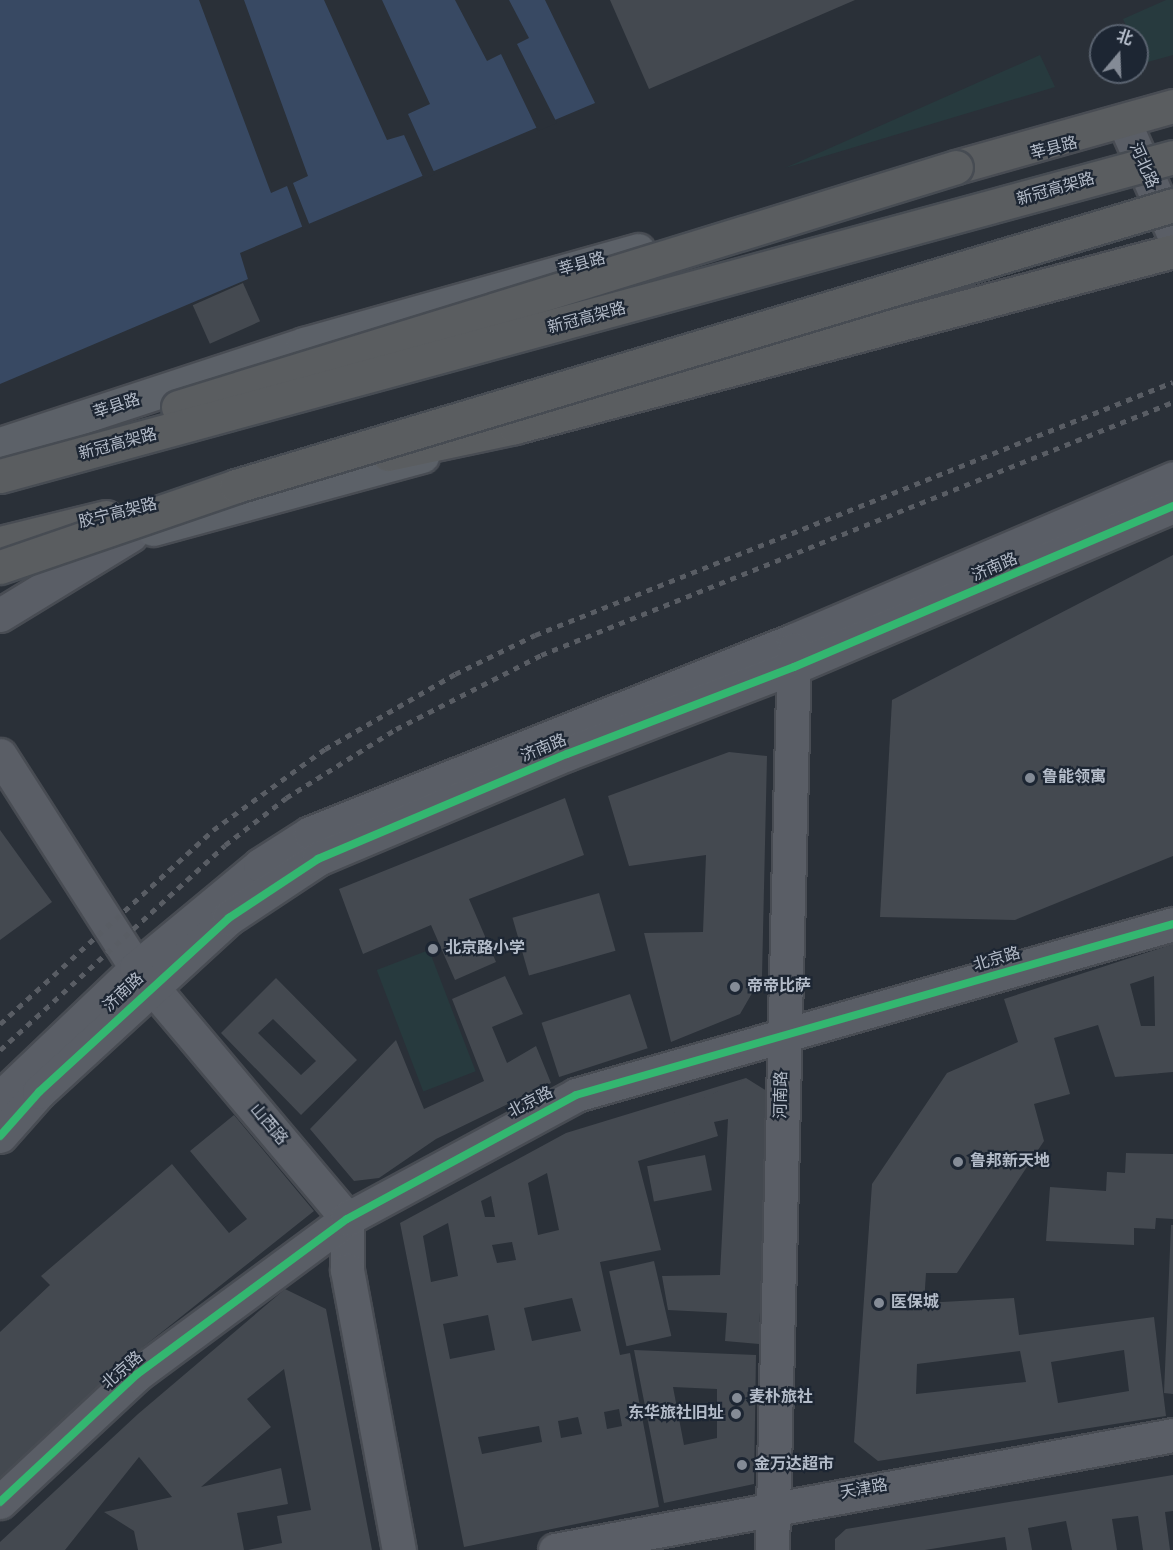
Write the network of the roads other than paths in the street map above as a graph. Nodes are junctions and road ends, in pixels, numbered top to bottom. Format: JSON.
{"nodes":[{"id":1,"x":1173,"y":106,"type":"edge"},
{"id":2,"x":1173,"y":118,"type":"edge"},
{"id":3,"x":1128,"y":131,"type":"junction"},
{"id":4,"x":1173,"y":157,"type":"edge"},
{"id":5,"x":1173,"y":205,"type":"edge"},
{"id":6,"x":1173,"y":233,"type":"edge"},
{"id":7,"x":1173,"y":253,"type":"edge"},
{"id":8,"x":0,"y":444,"type":"edge"},
{"id":9,"x":0,"y":463,"type":"edge"},
{"id":10,"x":0,"y":476,"type":"edge"},
{"id":11,"x":1173,"y":477,"type":"edge"},
{"id":12,"x":236,"y":486,"type":"junction"},
{"id":13,"x":1173,"y":507,"type":"edge"},
{"id":14,"x":131,"y":535,"type":"junction"},
{"id":15,"x":0,"y":543,"type":"edge"},
{"id":16,"x":0,"y":567,"type":"edge"},
{"id":17,"x":0,"y":615,"type":"edge"},
{"id":18,"x":794,"y":654,"type":"junction"},
{"id":19,"x":0,"y":755,"type":"edge"},
{"id":20,"x":1173,"y":924,"type":"edge"},
{"id":21,"x":144,"y":977,"type":"junction"},
{"id":22,"x":783,"y":1037,"type":"junction"},
{"id":23,"x":0,"y":1098,"type":"edge"},
{"id":24,"x":0,"y":1136,"type":"edge"},
{"id":25,"x":347,"y":1220,"type":"junction"},
{"id":26,"x":1173,"y":1435,"type":"edge"},
{"id":27,"x":0,"y":1502,"type":"edge"},
{"id":28,"x":774,"y":1507,"type":"junction"},
{"id":29,"x":399,"y":1550,"type":"edge"},
{"id":30,"x":555,"y":1550,"type":"edge"},
{"id":31,"x":772,"y":1550,"type":"edge"}],
"edges":[{"from":1,"to":9,"type":"highway","bridge":true},
{"from":2,"to":3,"type":"main road","name":"莘县路"},
{"from":3,"to":6,"type":"street","name":"河北路"},
{"from":3,"to":8,"type":"main road","name":"莘县路"},
{"from":4,"to":10,"type":"highway","name":"新冠高架路","bridge":true},
{"from":5,"to":12,"type":"highway","bridge":true},
{"from":7,"to":12,"type":"highway","bridge":true},
{"from":7,"to":14,"type":"main road"},
{"from":11,"to":18,"type":"street","name":"济南路"},
{"from":12,"to":15,"type":"highway","name":"胶宁高架路","bridge":true},
{"from":12,"to":16,"type":"highway","bridge":true},
{"from":13,"to":18,"type":"street","name":"济南路"},
{"from":14,"to":16,"type":"main road"},
{"from":14,"to":17,"type":"street"},
{"from":18,"to":21,"type":"street","name":"济南路"},
{"from":18,"to":22,"type":"street","name":"河南路"},
{"from":19,"to":21,"type":"street","name":"山西路"},
{"from":20,"to":22,"type":"street","name":"北京路"},
{"from":21,"to":23,"type":"street","name":"济南路"},
{"from":21,"to":24,"type":"street","name":"济南路"},
{"from":21,"to":25,"type":"street","name":"山西路"},
{"from":22,"to":25,"type":"street","name":"北京路"},
{"from":22,"to":28,"type":"street","name":"河南路"},
{"from":25,"to":27,"type":"street","name":"北京路"},
{"from":25,"to":29,"type":"street"},
{"from":26,"to":28,"type":"street","name":"天津路"},
{"from":28,"to":30,"type":"street","name":"天津路"},
{"from":28,"to":31,"type":"street","name":"河南路"}]}
